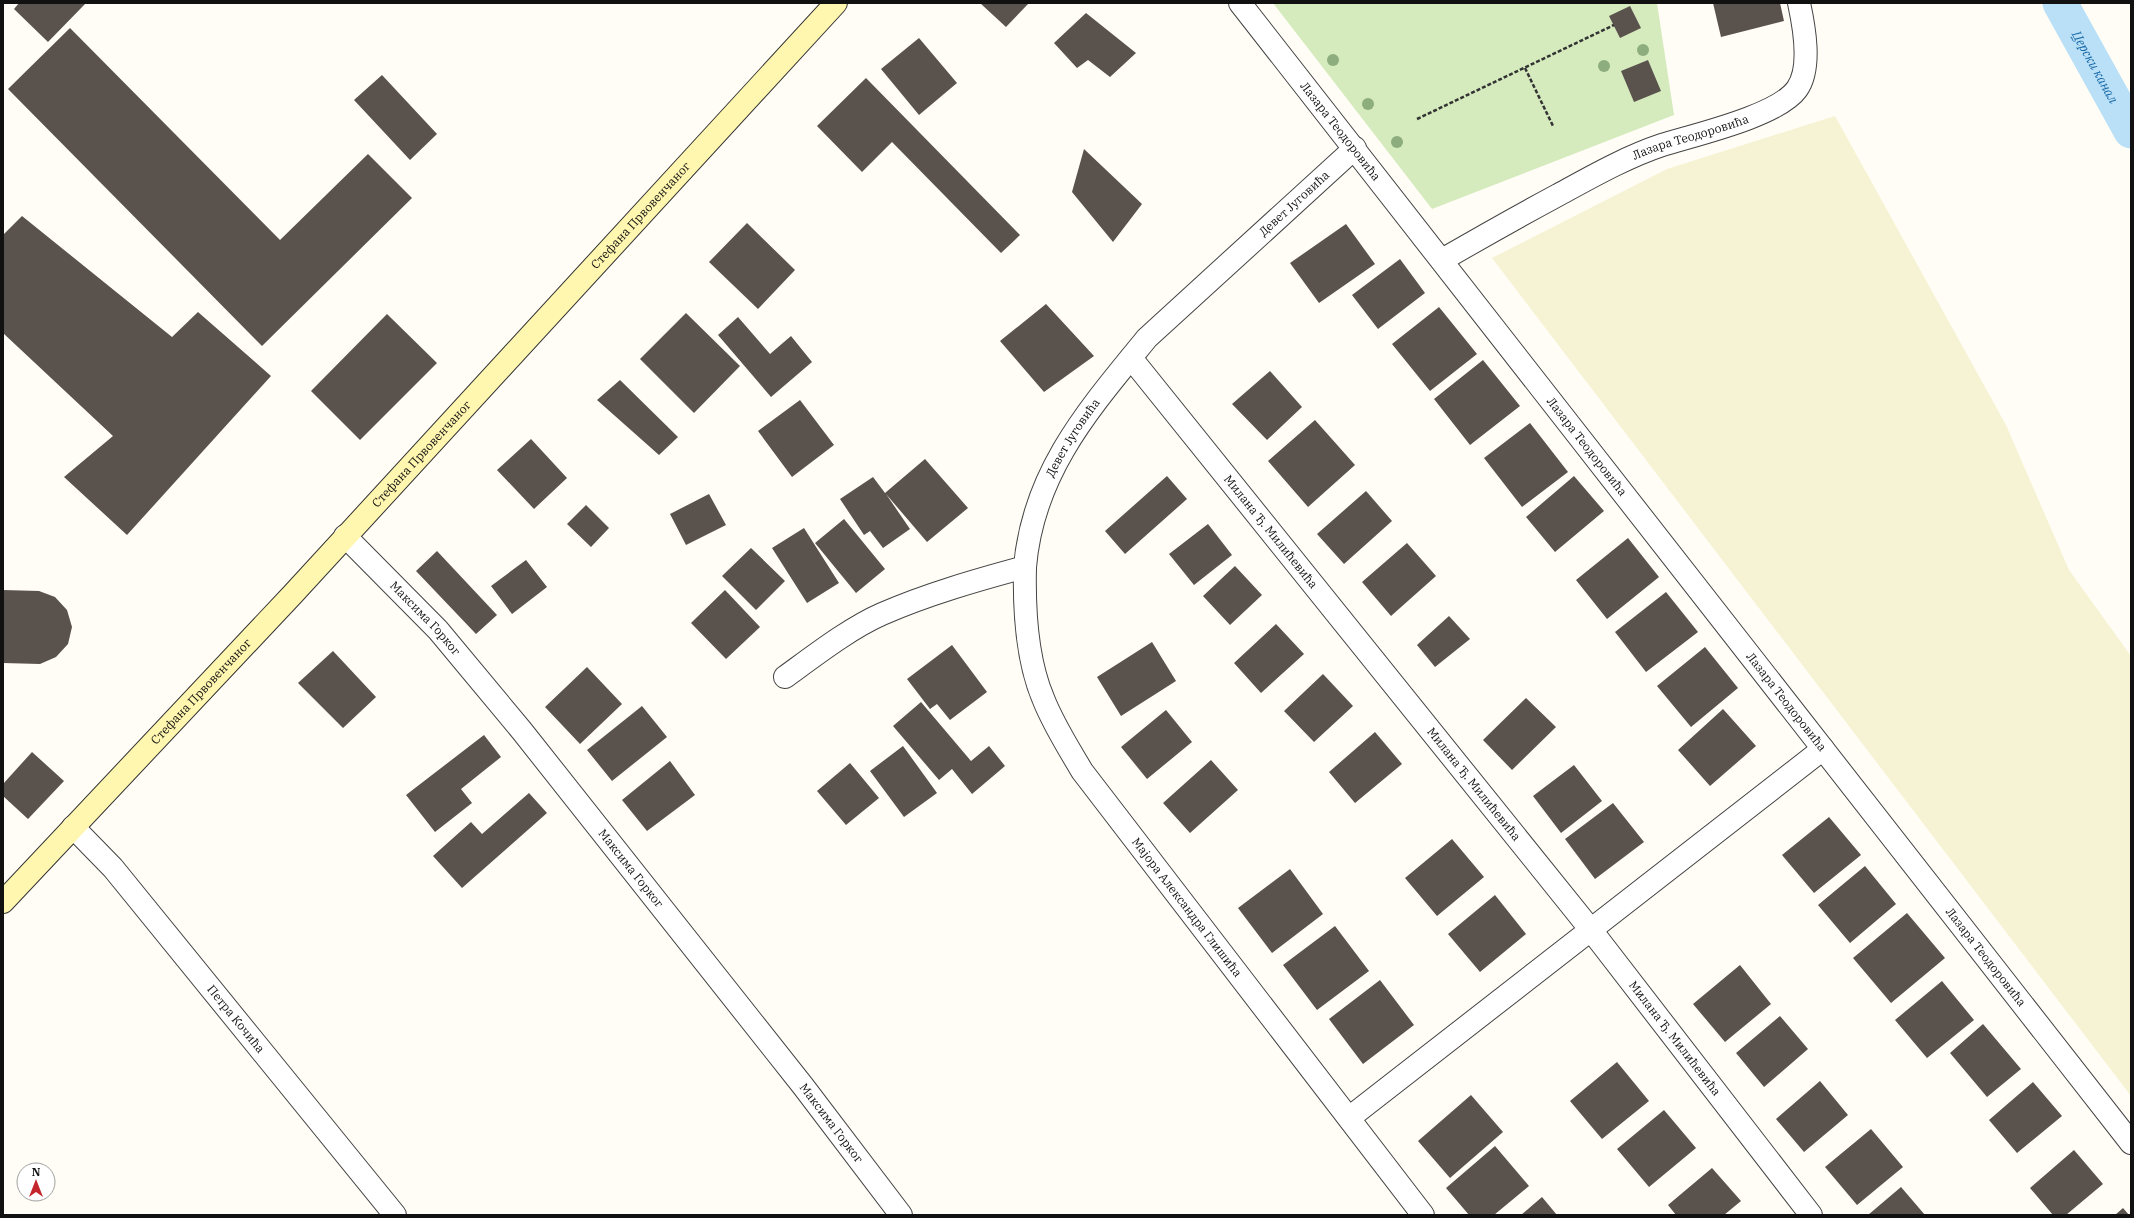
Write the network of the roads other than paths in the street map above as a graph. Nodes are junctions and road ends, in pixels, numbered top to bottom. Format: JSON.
{"nodes":[{"id":1,"x":836,"y":3,"type":"edge"},
{"id":2,"x":1240,"y":3,"type":"edge"},
{"id":3,"x":1799,"y":3,"type":"edge"},
{"id":4,"x":1355,"y":148,"type":"junction"},
{"id":5,"x":1442,"y":260,"type":"junction"},
{"id":6,"x":1131,"y":358,"type":"junction"},
{"id":7,"x":345,"y":536,"type":"junction"},
{"id":8,"x":1025,"y":567,"type":"junction"},
{"id":9,"x":784,"y":677,"type":"dead end"},
{"id":10,"x":1823,"y":748,"type":"junction"},
{"id":11,"x":73,"y":827,"type":"junction"},
{"id":12,"x":3,"y":902,"type":"edge"},
{"id":13,"x":1591,"y":930,"type":"junction"},
{"id":14,"x":1349,"y":1118,"type":"junction"},
{"id":15,"x":2131,"y":1143,"type":"edge"},
{"id":16,"x":395,"y":1215,"type":"edge"},
{"id":17,"x":901,"y":1215,"type":"edge"},
{"id":18,"x":1424,"y":1215,"type":"edge"},
{"id":19,"x":1811,"y":1215,"type":"edge"}],
"edges":[{"from":1,"to":7,"type":"street","name":"Стефана Првовенчаног"},
{"from":2,"to":4,"type":"street","name":"Лазара Теодоровића"},
{"from":3,"to":5,"type":"street","name":"Лазара Теодоровића"},
{"from":4,"to":5,"type":"street","name":"Лазара Теодоровића"},
{"from":4,"to":6,"type":"street","name":"Девет Југовића"},
{"from":5,"to":10,"type":"street","name":"Лазара Теодоровића"},
{"from":6,"to":8,"type":"street","name":"Девет Југовића"},
{"from":6,"to":13,"type":"street","name":"Милана Ђ. Милићевића"},
{"from":7,"to":11,"type":"street","name":"Стефана Првовенчаног"},
{"from":7,"to":17,"type":"street","name":"Максима Горког"},
{"from":8,"to":9,"type":"street"},
{"from":8,"to":14,"type":"street","name":"Мајора Александра Глишића"},
{"from":10,"to":13,"type":"street"},
{"from":10,"to":15,"type":"street","name":"Лазара Теодоровића"},
{"from":11,"to":12,"type":"street","name":"Стефана Првовенчаног"},
{"from":11,"to":16,"type":"street","name":"Петра Кочића"},
{"from":13,"to":14,"type":"street"},
{"from":13,"to":19,"type":"street","name":"Милана Ђ. Милићевића"},
{"from":14,"to":18,"type":"street","name":"Мајора Александра Глишића"}]}
